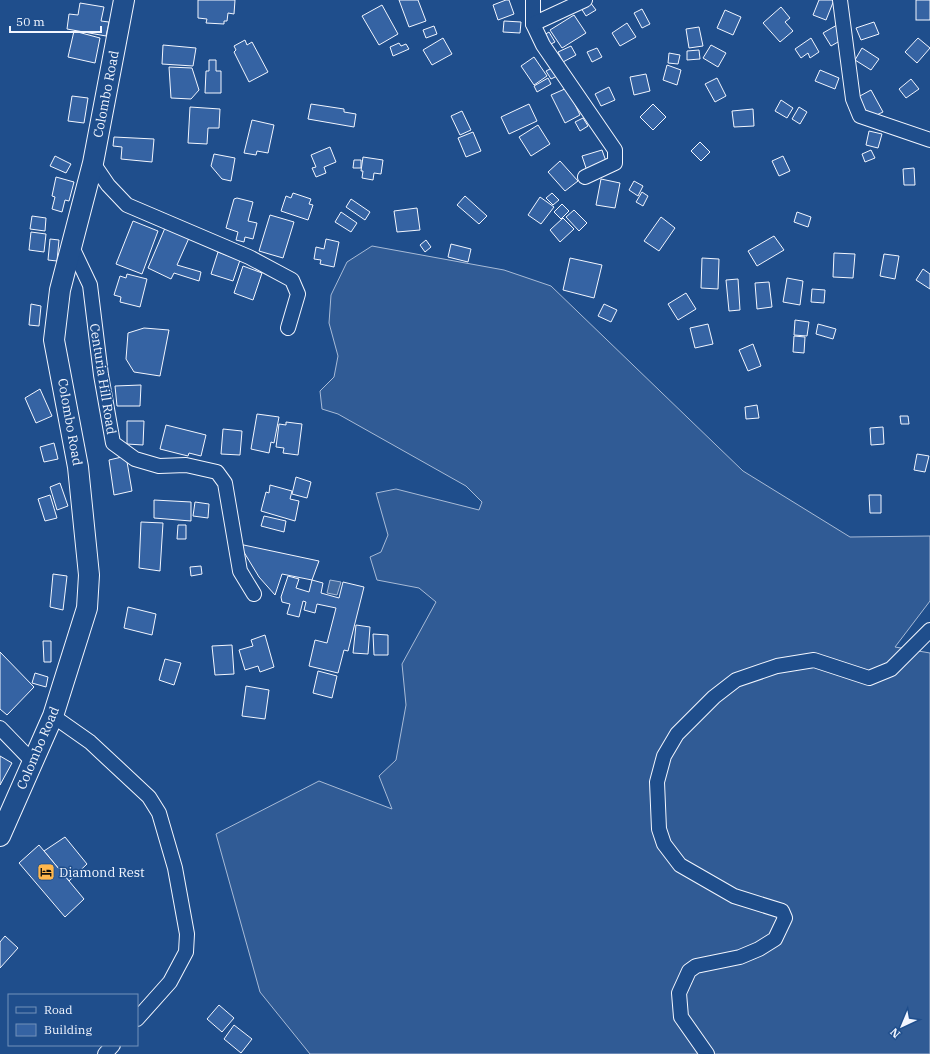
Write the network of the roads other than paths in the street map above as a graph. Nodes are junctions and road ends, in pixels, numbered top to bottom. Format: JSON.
{"nodes":[{"id":1,"x":124,"y":0,"type":"edge"},
{"id":2,"x":533,"y":0,"type":"edge"},
{"id":3,"x":585,"y":0,"type":"edge"},
{"id":4,"x":840,"y":0,"type":"edge"},
{"id":5,"x":533,"y":24,"type":"junction"},
{"id":6,"x":930,"y":140,"type":"edge"},
{"id":7,"x":93,"y":163,"type":"junction"},
{"id":8,"x":585,"y":177,"type":"dead end"},
{"id":9,"x":72,"y":247,"type":"junction"},
{"id":10,"x":288,"y":328,"type":"dead end"},
{"id":11,"x":254,"y":594,"type":"dead end"},
{"id":12,"x":930,"y":630,"type":"edge"},
{"id":13,"x":53,"y":716,"type":"junction"},
{"id":14,"x":0,"y":728,"type":"edge"},
{"id":15,"x":33,"y":762,"type":"junction"},
{"id":16,"x":0,"y":836,"type":"edge"},
{"id":17,"x":138,"y":1017,"type":"edge"},
{"id":18,"x":112,"y":1046,"type":"edge"},
{"id":19,"x":105,"y":1054,"type":"edge"},
{"id":20,"x":707,"y":1054,"type":"edge"}],
"edges":[{"from":1,"to":7,"type":"highway","name":"Colombo Road"},
{"from":2,"to":5,"type":"street"},
{"from":3,"to":5,"type":"street"},
{"from":4,"to":6,"type":"street"},
{"from":5,"to":8,"type":"street"},
{"from":7,"to":9,"type":"highway","name":"Colombo Road"},
{"from":7,"to":10,"type":"street"},
{"from":9,"to":11,"type":"street","name":"Centuria Hill Road"},
{"from":9,"to":13,"type":"highway","name":"Colombo Road"},
{"from":12,"to":20,"type":"street"},
{"from":13,"to":15,"type":"highway","name":"Colombo Road"},
{"from":13,"to":17,"type":"street"},
{"from":14,"to":15,"type":"street"},
{"from":15,"to":16,"type":"highway","name":"Colombo Road"},
{"from":18,"to":19,"type":"street"}]}
